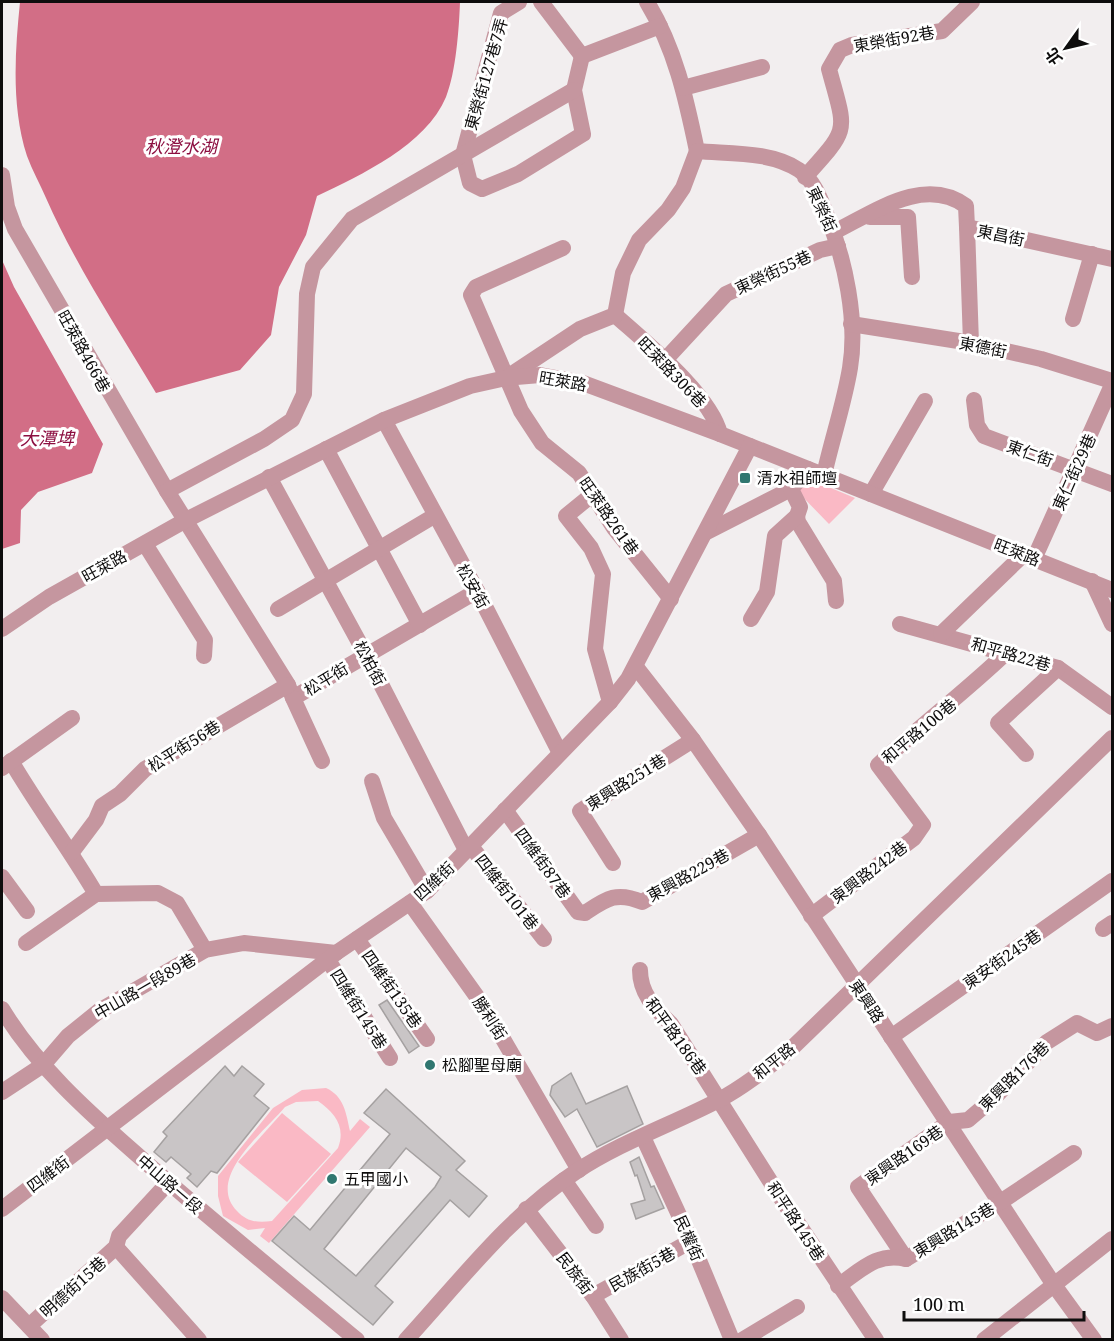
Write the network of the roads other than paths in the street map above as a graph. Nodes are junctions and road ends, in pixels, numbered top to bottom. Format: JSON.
{"nodes":[{"id":1,"x":519,"y":2,"type":"edge"},
{"id":2,"x":541,"y":2,"type":"edge"},
{"id":3,"x":647,"y":2,"type":"edge"},
{"id":4,"x":972,"y":2,"type":"edge"},
{"id":5,"x":660,"y":26,"type":"junction"},
{"id":6,"x":582,"y":56,"type":"junction"},
{"id":7,"x":762,"y":67,"type":"dead end"},
{"id":8,"x":683,"y":88,"type":"junction"},
{"id":9,"x":574,"y":90,"type":"junction"},
{"id":10,"x":697,"y":151,"type":"junction"},
{"id":11,"x":463,"y":155,"type":"junction"},
{"id":12,"x":2,"y":175,"type":"edge"},
{"id":13,"x":805,"y":177,"type":"junction"},
{"id":14,"x":866,"y":216,"type":"junction"},
{"id":15,"x":967,"y":227,"type":"junction"},
{"id":16,"x":836,"y":239,"type":"junction"},
{"id":17,"x":563,"y":248,"type":"dead end"},
{"id":18,"x":1092,"y":254,"type":"junction"},
{"id":19,"x":1113,"y":259,"type":"edge"},
{"id":20,"x":912,"y":277,"type":"dead end"},
{"id":21,"x":615,"y":315,"type":"junction"},
{"id":22,"x":1073,"y":319,"type":"dead end"},
{"id":23,"x":851,"y":324,"type":"junction"},
{"id":24,"x":971,"y":343,"type":"junction"},
{"id":25,"x":665,"y":360,"type":"junction"},
{"id":26,"x":506,"y":378,"type":"junction"},
{"id":27,"x":1113,"y":382,"type":"edge"},
{"id":28,"x":974,"y":400,"type":"dead end"},
{"id":29,"x":925,"y":402,"type":"dead end"},
{"id":30,"x":384,"y":420,"type":"junction"},
{"id":31,"x":720,"y":434,"type":"junction"},
{"id":32,"x":750,"y":446,"type":"junction"},
{"id":33,"x":326,"y":449,"type":"junction"},
{"id":34,"x":1076,"y":470,"type":"junction"},
{"id":35,"x":816,"y":472,"type":"junction"},
{"id":36,"x":269,"y":477,"type":"junction"},
{"id":37,"x":1113,"y":484,"type":"edge"},
{"id":38,"x":791,"y":489,"type":"junction"},
{"id":39,"x":167,"y":491,"type":"junction"},
{"id":40,"x":592,"y":494,"type":"junction"},
{"id":41,"x":871,"y":494,"type":"junction"},
{"id":42,"x":434,"y":516,"type":"junction"},
{"id":43,"x":797,"y":516,"type":"junction"},
{"id":44,"x":186,"y":520,"type":"junction"},
{"id":45,"x":707,"y":532,"type":"junction"},
{"id":46,"x":145,"y":543,"type":"junction"},
{"id":47,"x":379,"y":550,"type":"junction"},
{"id":48,"x":1029,"y":557,"type":"junction"},
{"id":49,"x":325,"y":582,"type":"junction"},
{"id":50,"x":1092,"y":582,"type":"junction"},
{"id":51,"x":1113,"y":590,"type":"edge"},
{"id":52,"x":477,"y":591,"type":"junction"},
{"id":53,"x":671,"y":599,"type":"junction"},
{"id":54,"x":836,"y":601,"type":"dead end"},
{"id":55,"x":278,"y":609,"type":"dead end"},
{"id":56,"x":751,"y":619,"type":"dead end"},
{"id":57,"x":900,"y":624,"type":"dead end"},
{"id":58,"x":1113,"y":624,"type":"edge"},
{"id":59,"x":420,"y":625,"type":"junction"},
{"id":60,"x":2,"y":629,"type":"edge"},
{"id":61,"x":941,"y":634,"type":"junction"},
{"id":62,"x":1007,"y":652,"type":"junction"},
{"id":63,"x":366,"y":655,"type":"junction"},
{"id":64,"x":204,"y":656,"type":"dead end"},
{"id":65,"x":636,"y":667,"type":"junction"},
{"id":66,"x":1058,"y":668,"type":"junction"},
{"id":67,"x":291,"y":692,"type":"junction"},
{"id":68,"x":610,"y":702,"type":"junction"},
{"id":69,"x":1113,"y":707,"type":"edge"},
{"id":70,"x":72,"y":718,"type":"dead end"},
{"id":71,"x":1113,"y":738,"type":"edge"},
{"id":72,"x":693,"y":740,"type":"junction"},
{"id":73,"x":560,"y":753,"type":"junction"},
{"id":74,"x":1026,"y":753,"type":"dead end"},
{"id":75,"x":322,"y":761,"type":"dead end"},
{"id":76,"x":7,"y":764,"type":"edge"},
{"id":77,"x":372,"y":781,"type":"dead end"},
{"id":78,"x":505,"y":810,"type":"junction"},
{"id":79,"x":923,"y":825,"type":"joint"},
{"id":80,"x":759,"y":835,"type":"junction"},
{"id":81,"x":468,"y":848,"type":"junction"},
{"id":82,"x":72,"y":852,"type":"junction"},
{"id":83,"x":613,"y":863,"type":"dead end"},
{"id":84,"x":2,"y":877,"type":"edge"},
{"id":85,"x":1113,"y":881,"type":"edge"},
{"id":86,"x":427,"y":891,"type":"junction"},
{"id":87,"x":96,"y":894,"type":"junction"},
{"id":88,"x":410,"y":903,"type":"junction"},
{"id":89,"x":27,"y":911,"type":"dead end"},
{"id":90,"x":585,"y":913,"type":"joint"},
{"id":91,"x":811,"y":916,"type":"junction"},
{"id":92,"x":357,"y":939,"type":"junction"},
{"id":93,"x":544,"y":939,"type":"dead end"},
{"id":94,"x":26,"y":943,"type":"dead end"},
{"id":95,"x":205,"y":950,"type":"junction"},
{"id":96,"x":332,"y":956,"type":"junction"},
{"id":97,"x":640,"y":970,"type":"dead end"},
{"id":98,"x":857,"y":986,"type":"junction"},
{"id":99,"x":2,"y":1010,"type":"edge"},
{"id":100,"x":1113,"y":1026,"type":"edge"},
{"id":101,"x":8,"y":1032,"type":"edge"},
{"id":102,"x":891,"y":1037,"type":"junction"},
{"id":103,"x":427,"y":1040,"type":"dead end"},
{"id":104,"x":390,"y":1058,"type":"dead end"},
{"id":105,"x":43,"y":1065,"type":"junction"},
{"id":106,"x":2,"y":1092,"type":"edge"},
{"id":107,"x":720,"y":1099,"type":"junction"},
{"id":108,"x":950,"y":1122,"type":"junction"},
{"id":109,"x":108,"y":1129,"type":"junction"},
{"id":110,"x":643,"y":1137,"type":"junction"},
{"id":111,"x":1074,"y":1153,"type":"dead end"},
{"id":112,"x":579,"y":1170,"type":"junction"},
{"id":113,"x":564,"y":1180,"type":"junction"},
{"id":114,"x":168,"y":1183,"type":"junction"},
{"id":115,"x":858,"y":1187,"type":"joint"},
{"id":116,"x":1002,"y":1202,"type":"junction"},
{"id":117,"x":2,"y":1209,"type":"edge"},
{"id":118,"x":526,"y":1209,"type":"junction"},
{"id":119,"x":596,"y":1226,"type":"dead end"},
{"id":120,"x":1113,"y":1239,"type":"edge"},
{"id":121,"x":691,"y":1241,"type":"junction"},
{"id":122,"x":116,"y":1247,"type":"junction"},
{"id":123,"x":906,"y":1259,"type":"junction"},
{"id":124,"x":1054,"y":1285,"type":"junction"},
{"id":125,"x":838,"y":1286,"type":"junction"},
{"id":126,"x":593,"y":1296,"type":"junction"},
{"id":127,"x":2,"y":1298,"type":"edge"},
{"id":128,"x":797,"y":1307,"type":"dead end"},
{"id":129,"x":29,"y":1326,"type":"junction"},
{"id":130,"x":42,"y":1340,"type":"edge"},
{"id":131,"x":199,"y":1340,"type":"edge"},
{"id":132,"x":357,"y":1340,"type":"edge"},
{"id":133,"x":406,"y":1340,"type":"edge"},
{"id":134,"x":621,"y":1340,"type":"edge"},
{"id":135,"x":732,"y":1340,"type":"edge"},
{"id":136,"x":742,"y":1340,"type":"edge"},
{"id":137,"x":876,"y":1340,"type":"edge"},
{"id":138,"x":984,"y":1340,"type":"edge"},
{"id":139,"x":1094,"y":1340,"type":"edge"}],
"edges":[{"from":1,"to":11,"type":"street","name":"東榮街127巷7弄"},
{"from":2,"to":6,"type":"street"},
{"from":3,"to":5,"type":"street"},
{"from":4,"to":13,"type":"street","name":"東榮街92巷"},
{"from":5,"to":6,"type":"street"},
{"from":5,"to":8,"type":"street"},
{"from":6,"to":9,"type":"street"},
{"from":7,"to":8,"type":"street"},
{"from":8,"to":10,"type":"street"},
{"from":9,"to":11,"type":"street"},
{"from":9,"to":11,"type":"street"},
{"from":10,"to":13,"type":"street","name":"東榮街"},
{"from":10,"to":21,"type":"street"},
{"from":11,"to":39,"type":"street"},
{"from":12,"to":39,"type":"street","name":"旺萊路466巷"},
{"from":13,"to":16,"type":"street","name":"東榮街"},
{"from":14,"to":15,"type":"street","name":"東榮街55巷"},
{"from":14,"to":16,"type":"street","name":"東榮街55巷"},
{"from":14,"to":20,"type":"street"},
{"from":15,"to":18,"type":"street","name":"東昌街"},
{"from":15,"to":24,"type":"street","name":"東昌街"},
{"from":16,"to":23,"type":"street","name":"東榮街"},
{"from":16,"to":25,"type":"street","name":"東榮街55巷"},
{"from":17,"to":26,"type":"street","name":"旺萊路261巷"},
{"from":18,"to":19,"type":"street","name":"東昌街"},
{"from":18,"to":22,"type":"street"},
{"from":21,"to":25,"type":"street","name":"旺萊路306巷"},
{"from":21,"to":26,"type":"street"},
{"from":23,"to":24,"type":"street","name":"東德街"},
{"from":23,"to":35,"type":"street","name":"東榮街"},
{"from":24,"to":27,"type":"street","name":"東德街"},
{"from":25,"to":31,"type":"street","name":"旺萊路306巷"},
{"from":26,"to":30,"type":"street","name":"旺萊路"},
{"from":26,"to":31,"type":"street","name":"旺萊路"},
{"from":26,"to":40,"type":"street","name":"旺萊路261巷"},
{"from":27,"to":34,"type":"street","name":"東仁街29巷"},
{"from":28,"to":34,"type":"street","name":"東仁街"},
{"from":29,"to":41,"type":"street"},
{"from":30,"to":33,"type":"street","name":"旺萊路"},
{"from":30,"to":42,"type":"street","name":"松安街"},
{"from":31,"to":32,"type":"street","name":"旺萊路"},
{"from":32,"to":35,"type":"street","name":"旺萊路"},
{"from":32,"to":45,"type":"street","name":"四維街"},
{"from":33,"to":36,"type":"street","name":"旺萊路"},
{"from":33,"to":47,"type":"street"},
{"from":34,"to":37,"type":"street","name":"東仁街"},
{"from":34,"to":48,"type":"street","name":"東仁街29巷"},
{"from":35,"to":38,"type":"street"},
{"from":35,"to":41,"type":"street","name":"旺萊路"},
{"from":36,"to":44,"type":"street","name":"旺萊路"},
{"from":36,"to":49,"type":"street","name":"松柏街"},
{"from":38,"to":43,"type":"street"},
{"from":38,"to":45,"type":"street"},
{"from":39,"to":44,"type":"street","name":"旺萊路466巷"},
{"from":40,"to":53,"type":"street","name":"旺萊路261巷"},
{"from":40,"to":68,"type":"street"},
{"from":41,"to":48,"type":"street","name":"旺萊路"},
{"from":42,"to":47,"type":"street"},
{"from":42,"to":52,"type":"street","name":"松安街"},
{"from":43,"to":54,"type":"street"},
{"from":43,"to":56,"type":"street"},
{"from":44,"to":46,"type":"street","name":"旺萊路"},
{"from":44,"to":67,"type":"street","name":"松平街"},
{"from":45,"to":53,"type":"street","name":"四維街"},
{"from":46,"to":60,"type":"street","name":"旺萊路"},
{"from":46,"to":64,"type":"street"},
{"from":47,"to":49,"type":"street"},
{"from":47,"to":59,"type":"street"},
{"from":48,"to":50,"type":"street","name":"旺萊路"},
{"from":48,"to":61,"type":"street"},
{"from":49,"to":55,"type":"street"},
{"from":49,"to":63,"type":"street","name":"松柏街"},
{"from":50,"to":51,"type":"street","name":"旺萊路"},
{"from":50,"to":58,"type":"street"},
{"from":52,"to":59,"type":"street","name":"松平街"},
{"from":52,"to":73,"type":"street","name":"松安街"},
{"from":53,"to":65,"type":"street","name":"四維街"},
{"from":57,"to":61,"type":"street","name":"和平路22巷"},
{"from":59,"to":63,"type":"street","name":"松平街"},
{"from":61,"to":62,"type":"street","name":"和平路22巷"},
{"from":62,"to":66,"type":"street","name":"和平路22巷"},
{"from":62,"to":79,"type":"street","name":"和平路100巷"},
{"from":63,"to":67,"type":"street","name":"松平街"},
{"from":63,"to":81,"type":"street","name":"松柏街"},
{"from":65,"to":68,"type":"street","name":"四維街"},
{"from":65,"to":72,"type":"street","name":"東興路"},
{"from":66,"to":69,"type":"street","name":"和平路22巷"},
{"from":66,"to":74,"type":"street"},
{"from":67,"to":75,"type":"street"},
{"from":67,"to":82,"type":"street","name":"松平街56巷"},
{"from":68,"to":73,"type":"street","name":"四維街"},
{"from":70,"to":76,"type":"street"},
{"from":71,"to":98,"type":"street","name":"和平路"},
{"from":72,"to":80,"type":"street","name":"東興路"},
{"from":72,"to":83,"type":"street","name":"東興路251巷"},
{"from":73,"to":78,"type":"street","name":"四維街"},
{"from":76,"to":82,"type":"street"},
{"from":77,"to":86,"type":"street"},
{"from":78,"to":81,"type":"street","name":"四維街"},
{"from":78,"to":90,"type":"street","name":"四維街87巷"},
{"from":79,"to":91,"type":"street","name":"東興路242巷"},
{"from":80,"to":90,"type":"street","name":"東興路229巷"},
{"from":80,"to":91,"type":"street","name":"東興路"},
{"from":81,"to":86,"type":"street","name":"四維街"},
{"from":81,"to":93,"type":"street","name":"四維街101巷"},
{"from":82,"to":87,"type":"street"},
{"from":84,"to":89,"type":"street"},
{"from":85,"to":102,"type":"street","name":"東安街245巷"},
{"from":86,"to":88,"type":"street","name":"四維街"},
{"from":87,"to":94,"type":"street"},
{"from":87,"to":95,"type":"street"},
{"from":88,"to":92,"type":"street","name":"四維街"},
{"from":88,"to":112,"type":"street","name":"勝利街"},
{"from":91,"to":98,"type":"street","name":"東興路"},
{"from":92,"to":96,"type":"street","name":"四維街"},
{"from":92,"to":103,"type":"street","name":"四維街135巷"},
{"from":95,"to":96,"type":"street","name":"中山路一段89巷"},
{"from":95,"to":105,"type":"street","name":"中山路一段89巷"},
{"from":96,"to":104,"type":"street","name":"四維街145巷"},
{"from":96,"to":109,"type":"street","name":"四維街"},
{"from":97,"to":107,"type":"street","name":"和平路186巷"},
{"from":98,"to":102,"type":"street","name":"東興路"},
{"from":98,"to":107,"type":"street","name":"和平路"},
{"from":99,"to":101,"type":"street","name":"中山路一段"},
{"from":100,"to":108,"type":"street","name":"東興路176巷"},
{"from":101,"to":105,"type":"street","name":"中山路一段"},
{"from":102,"to":108,"type":"street","name":"東興路"},
{"from":105,"to":106,"type":"street","name":"中山路一段89巷"},
{"from":105,"to":109,"type":"street","name":"中山路一段"},
{"from":107,"to":110,"type":"street","name":"和平路"},
{"from":107,"to":125,"type":"street","name":"和平路145巷"},
{"from":108,"to":115,"type":"street","name":"東興路169巷"},
{"from":108,"to":116,"type":"street","name":"東興路"},
{"from":109,"to":114,"type":"street","name":"中山路一段"},
{"from":109,"to":117,"type":"street","name":"四維街"},
{"from":110,"to":112,"type":"street","name":"和平路"},
{"from":110,"to":121,"type":"street","name":"民權街"},
{"from":111,"to":116,"type":"street","name":"東興路145巷"},
{"from":112,"to":113,"type":"street","name":"和平路"},
{"from":113,"to":118,"type":"street","name":"和平路"},
{"from":113,"to":119,"type":"street"},
{"from":114,"to":122,"type":"street","name":"明德街15巷"},
{"from":114,"to":132,"type":"street","name":"中山路一段"},
{"from":115,"to":123,"type":"street","name":"東興路145巷"},
{"from":116,"to":123,"type":"street","name":"東興路145巷"},
{"from":116,"to":124,"type":"street","name":"東興路"},
{"from":118,"to":126,"type":"street","name":"民族街"},
{"from":118,"to":133,"type":"street","name":"和平路"},
{"from":120,"to":124,"type":"street"},
{"from":121,"to":126,"type":"street","name":"民族街5巷"},
{"from":121,"to":135,"type":"street","name":"民權街"},
{"from":122,"to":129,"type":"street","name":"明德街15巷"},
{"from":122,"to":131,"type":"street","name":"明德街15巷"},
{"from":123,"to":125,"type":"street","name":"東興路145巷"},
{"from":124,"to":138,"type":"street"},
{"from":124,"to":139,"type":"street","name":"東興路"},
{"from":125,"to":137,"type":"street","name":"和平路145巷"},
{"from":126,"to":134,"type":"street","name":"民族街"},
{"from":127,"to":129,"type":"street"},
{"from":128,"to":136,"type":"street"},
{"from":129,"to":130,"type":"street"}]}
